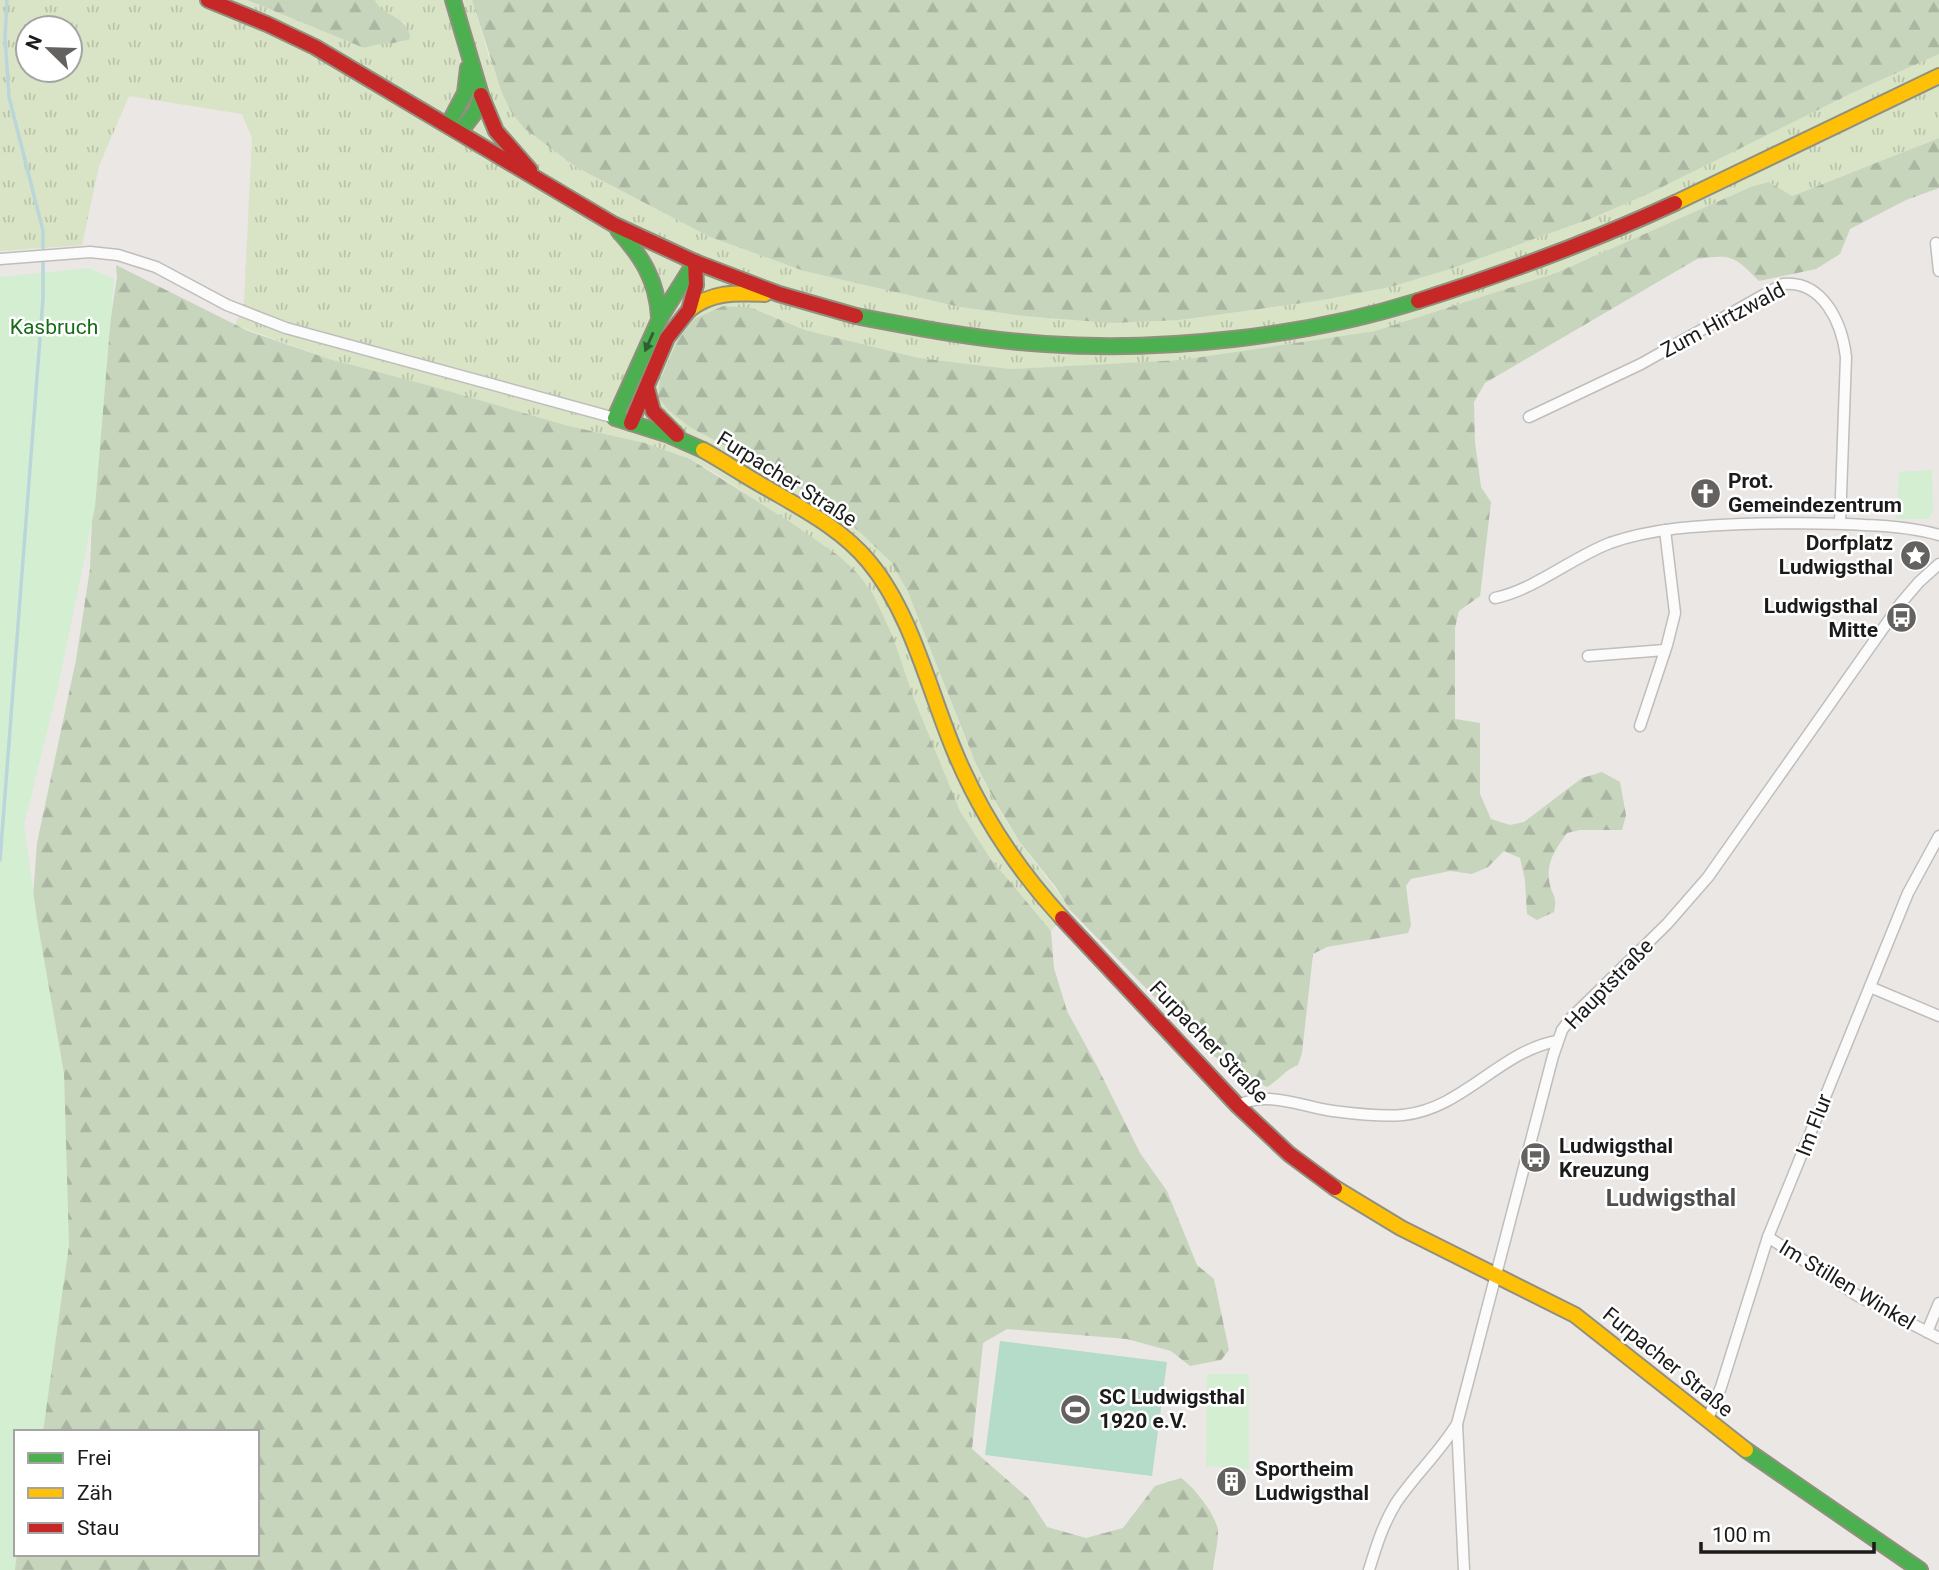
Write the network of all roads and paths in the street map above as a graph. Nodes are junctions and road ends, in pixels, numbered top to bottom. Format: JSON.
{"nodes":[{"id":1,"x":208,"y":0,"type":"edge"},
{"id":2,"x":453,"y":0,"type":"edge"},
{"id":3,"x":468,"y":60,"type":"junction"},
{"id":4,"x":1939,"y":76,"type":"edge"},
{"id":5,"x":481,"y":94,"type":"junction"},
{"id":6,"x":454,"y":129,"type":"junction"},
{"id":7,"x":540,"y":181,"type":"junction"},
{"id":8,"x":613,"y":224,"type":"junction"},
{"id":9,"x":1936,"y":243,"type":"dead end"},
{"id":10,"x":0,"y":259,"type":"edge"},
{"id":11,"x":695,"y":262,"type":"junction"},
{"id":12,"x":1939,"y":271,"type":"edge"},
{"id":13,"x":779,"y":294,"type":"junction"},
{"id":14,"x":689,"y":310,"type":"junction"},
{"id":15,"x":659,"y":320,"type":"junction"},
{"id":16,"x":647,"y":388,"type":"junction"},
{"id":17,"x":1529,"y":417,"type":"dead end"},
{"id":18,"x":615,"y":418,"type":"junction"},
{"id":19,"x":631,"y":423,"type":"junction"},
{"id":20,"x":686,"y":442,"type":"junction"},
{"id":21,"x":1840,"y":523,"type":"junction"},
{"id":22,"x":1665,"y":530,"type":"junction"},
{"id":23,"x":1939,"y":535,"type":"edge"},
{"id":24,"x":1939,"y":564,"type":"edge"},
{"id":25,"x":1495,"y":598,"type":"dead end"},
{"id":26,"x":1665,"y":650,"type":"junction"},
{"id":27,"x":1588,"y":656,"type":"dead end"},
{"id":28,"x":1640,"y":726,"type":"dead end"},
{"id":29,"x":1939,"y":836,"type":"edge"},
{"id":30,"x":1870,"y":987,"type":"junction"},
{"id":31,"x":1939,"y":1016,"type":"edge"},
{"id":32,"x":1557,"y":1041,"type":"junction"},
{"id":33,"x":1239,"y":1105,"type":"junction"},
{"id":34,"x":1768,"y":1237,"type":"junction"},
{"id":35,"x":1496,"y":1276,"type":"junction"},
{"id":36,"x":1939,"y":1303,"type":"edge"},
{"id":37,"x":1927,"y":1332,"type":"junction"},
{"id":38,"x":1939,"y":1338,"type":"edge"},
{"id":39,"x":1707,"y":1421,"type":"junction"},
{"id":40,"x":1457,"y":1424,"type":"junction"},
{"id":41,"x":1434,"y":1458,"type":"junction"},
{"id":42,"x":1459,"y":1461,"type":"junction"},
{"id":43,"x":1369,"y":1570,"type":"edge"},
{"id":44,"x":1464,"y":1570,"type":"edge"},
{"id":45,"x":1920,"y":1570,"type":"edge"}],
"edges":[{"from":1,"to":6,"type":"main road"},
{"from":2,"to":3,"type":"main road"},
{"from":3,"to":5,"type":"main road"},
{"from":3,"to":6,"type":"main road"},
{"from":4,"to":13,"type":"main road"},
{"from":5,"to":6,"type":"main road"},
{"from":5,"to":7,"type":"main road"},
{"from":6,"to":7,"type":"main road"},
{"from":7,"to":8,"type":"main road"},
{"from":8,"to":11,"type":"main road"},
{"from":8,"to":15,"type":"main road"},
{"from":9,"to":12,"type":"street"},
{"from":10,"to":18,"type":"street"},
{"from":11,"to":13,"type":"main road"},
{"from":11,"to":14,"type":"main road"},
{"from":11,"to":15,"type":"main road"},
{"from":13,"to":14,"type":"main road"},
{"from":14,"to":16,"type":"main road"},
{"from":15,"to":18,"type":"main road","one_way":true},
{"from":16,"to":19,"type":"main road"},
{"from":16,"to":20,"type":"main road"},
{"from":17,"to":21,"type":"street","name":"Zum Hirtzwald"},
{"from":18,"to":19,"type":"main road","name":"Furpacher Straße"},
{"from":19,"to":20,"type":"main road","name":"Furpacher Straße"},
{"from":20,"to":33,"type":"main road","name":"Furpacher Straße"},
{"from":21,"to":22,"type":"street"},
{"from":21,"to":23,"type":"street"},
{"from":22,"to":25,"type":"street"},
{"from":22,"to":26,"type":"street"},
{"from":24,"to":32,"type":"street","name":"Hauptstraße"},
{"from":26,"to":27,"type":"street"},
{"from":26,"to":28,"type":"street"},
{"from":29,"to":30,"type":"street","name":"Im Flur"},
{"from":30,"to":31,"type":"street"},
{"from":30,"to":34,"type":"street","name":"Im Flur"},
{"from":32,"to":33,"type":"street"},
{"from":32,"to":35,"type":"street","name":"Hauptstraße"},
{"from":33,"to":35,"type":"main road","name":"Furpacher Straße"},
{"from":34,"to":37,"type":"street","name":"Im Stillen Winkel"},
{"from":34,"to":39,"type":"street","name":"Im Flur"},
{"from":35,"to":39,"type":"main road","name":"Furpacher Straße"},
{"from":35,"to":40,"type":"street","name":"Hauptstraße"},
{"from":36,"to":37,"type":"street","name":"Im Stillen Winkel"},
{"from":37,"to":38,"type":"street","name":"Im Stillen Winkel"},
{"from":39,"to":45,"type":"main road","name":"Furpacher Straße"},
{"from":40,"to":41,"type":"street"},
{"from":40,"to":42,"type":"street","name":"Hauptstraße"},
{"from":41,"to":42,"type":"street"},
{"from":41,"to":43,"type":"street"},
{"from":42,"to":44,"type":"street","name":"Hauptstraße"}]}
